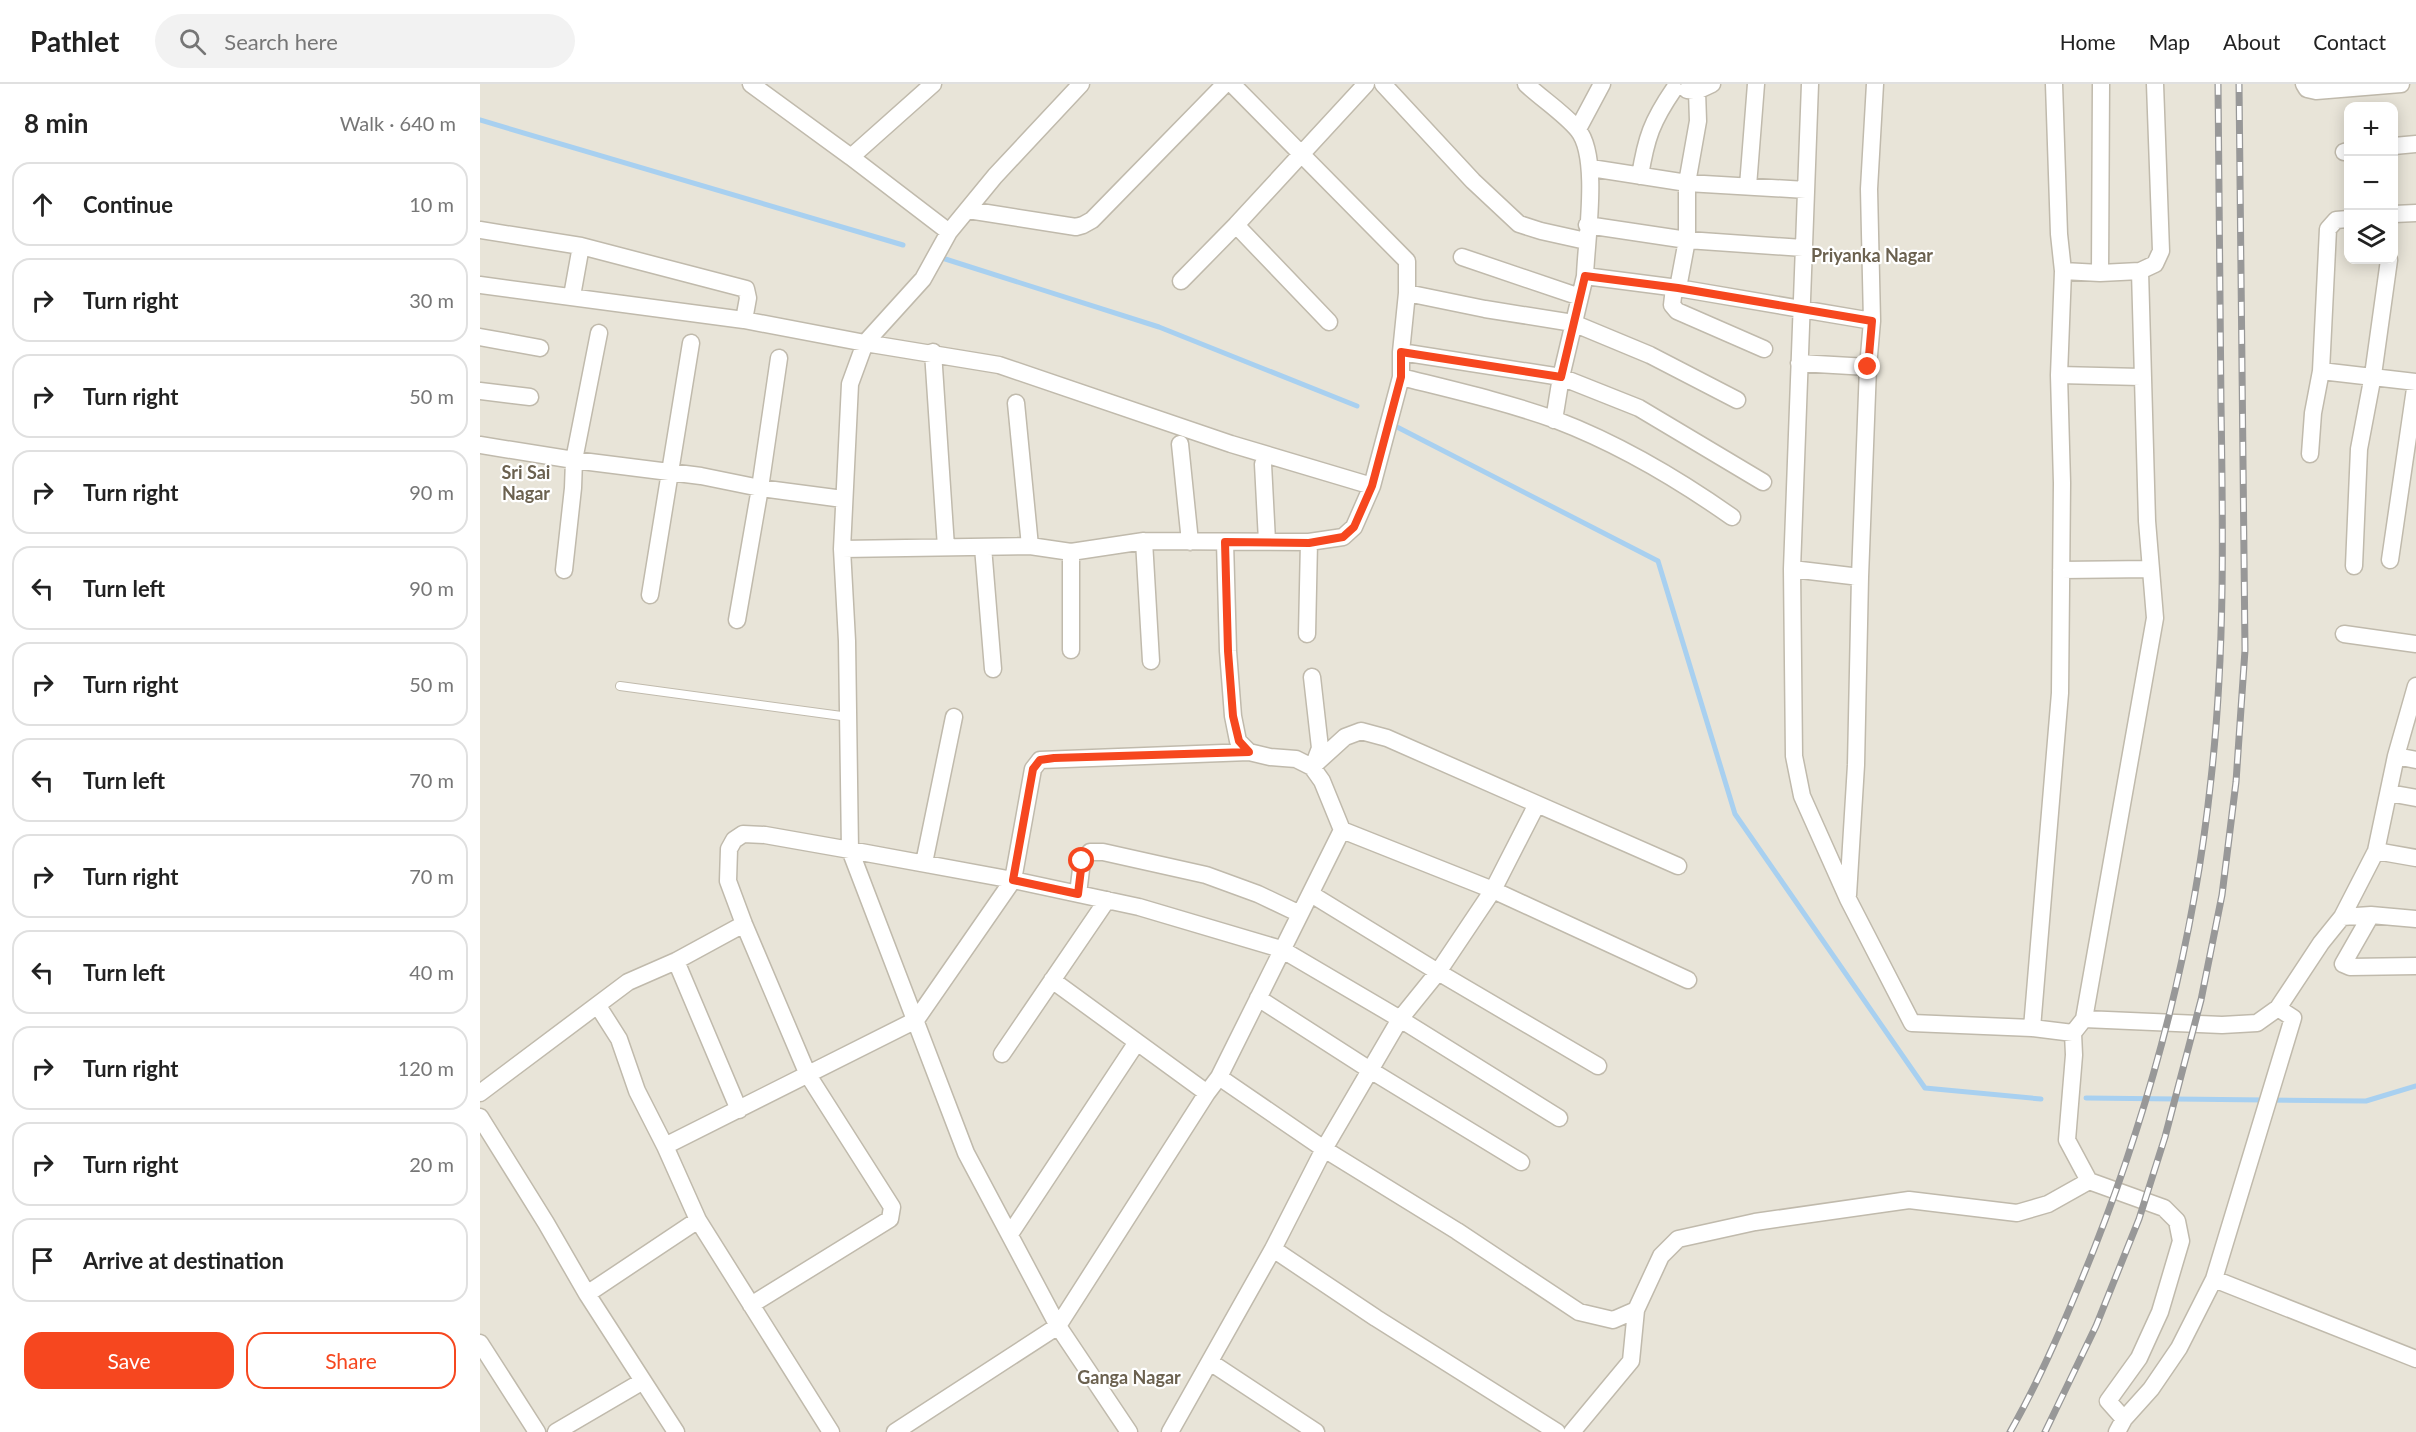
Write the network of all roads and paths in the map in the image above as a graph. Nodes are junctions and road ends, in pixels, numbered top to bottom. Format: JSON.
{"nodes":[{"id":1,"x":752,"y":84,"type":"edge"},
{"id":2,"x":933,"y":84,"type":"edge"},
{"id":3,"x":1081,"y":84,"type":"edge"},
{"id":4,"x":1225,"y":84,"type":"edge"},
{"id":5,"x":1232,"y":84,"type":"edge"},
{"id":6,"x":1366,"y":84,"type":"edge"},
{"id":7,"x":1383,"y":84,"type":"edge"},
{"id":8,"x":1526,"y":84,"type":"edge"},
{"id":9,"x":1602,"y":84,"type":"edge"},
{"id":10,"x":1712,"y":84,"type":"edge"},
{"id":11,"x":1756,"y":84,"type":"edge"},
{"id":12,"x":1810,"y":84,"type":"edge"},
{"id":13,"x":1875,"y":84,"type":"edge"},
{"id":14,"x":2054,"y":84,"type":"edge"},
{"id":15,"x":2100,"y":84,"type":"edge"},
{"id":16,"x":2155,"y":84,"type":"edge"},
{"id":17,"x":2304,"y":84,"type":"edge"},
{"id":18,"x":2401,"y":84,"type":"edge"},
{"id":19,"x":1672,"y":86,"type":"edge"},
{"id":20,"x":2357,"y":86,"type":"edge"},
{"id":21,"x":773,"y":90,"type":"edge"},
{"id":22,"x":1697,"y":91,"type":"junction"},
{"id":23,"x":1578,"y":129,"type":"junction"},
{"id":24,"x":2416,"y":144,"type":"edge"},
{"id":25,"x":2398,"y":146,"type":"edge"},
{"id":26,"x":1301,"y":154,"type":"junction"},
{"id":27,"x":851,"y":157,"type":"junction"},
{"id":28,"x":1591,"y":168,"type":"junction"},
{"id":29,"x":1640,"y":176,"type":"junction"},
{"id":30,"x":1687,"y":183,"type":"junction"},
{"id":31,"x":1748,"y":186,"type":"junction"},
{"id":32,"x":1806,"y":190,"type":"junction"},
{"id":33,"x":968,"y":210,"type":"junction"},
{"id":34,"x":2416,"y":213,"type":"edge"},
{"id":35,"x":2398,"y":217,"type":"edge"},
{"id":36,"x":2344,"y":219,"type":"edge"},
{"id":37,"x":1236,"y":225,"type":"junction"},
{"id":38,"x":480,"y":230,"type":"edge"},
{"id":39,"x":949,"y":232,"type":"junction"},
{"id":40,"x":1587,"y":233,"type":"junction"},
{"id":41,"x":1687,"y":240,"type":"junction"},
{"id":42,"x":581,"y":246,"type":"junction"},
{"id":43,"x":1803,"y":248,"type":"junction"},
{"id":44,"x":1462,"y":256,"type":"dead end"},
{"id":45,"x":2388,"y":264,"type":"edge"},
{"id":46,"x":2063,"y":271,"type":"junction"},
{"id":47,"x":2140,"y":271,"type":"junction"},
{"id":48,"x":2100,"y":273,"type":"junction"},
{"id":49,"x":1585,"y":276,"type":"junction"},
{"id":50,"x":1181,"y":281,"type":"dead end"},
{"id":51,"x":480,"y":285,"type":"edge"},
{"id":52,"x":1676,"y":288,"type":"junction"},
{"id":53,"x":1407,"y":293,"type":"junction"},
{"id":54,"x":572,"y":296,"type":"junction"},
{"id":55,"x":1580,"y":297,"type":"junction"},
{"id":56,"x":1802,"y":310,"type":"junction"},
{"id":57,"x":744,"y":320,"type":"junction"},
{"id":58,"x":1872,"y":321,"type":"junction"},
{"id":59,"x":1329,"y":322,"type":"dead end"},
{"id":60,"x":1573,"y":323,"type":"junction"},
{"id":61,"x":599,"y":333,"type":"dead end"},
{"id":62,"x":480,"y":337,"type":"edge"},
{"id":63,"x":691,"y":343,"type":"dead end"},
{"id":64,"x":864,"y":343,"type":"junction"},
{"id":65,"x":540,"y":348,"type":"dead end"},
{"id":66,"x":1764,"y":350,"type":"dead end"},
{"id":67,"x":933,"y":352,"type":"junction"},
{"id":68,"x":1401,"y":352,"type":"junction"},
{"id":69,"x":779,"y":358,"type":"dead end"},
{"id":70,"x":1799,"y":363,"type":"junction"},
{"id":71,"x":1868,"y":367,"type":"junction"},
{"id":72,"x":2321,"y":371,"type":"junction"},
{"id":73,"x":2059,"y":375,"type":"junction"},
{"id":74,"x":2373,"y":375,"type":"junction"},
{"id":75,"x":1401,"y":377,"type":"junction"},
{"id":76,"x":1561,"y":377,"type":"junction"},
{"id":77,"x":2141,"y":377,"type":"junction"},
{"id":78,"x":2416,"y":382,"type":"edge"},
{"id":79,"x":480,"y":392,"type":"edge"},
{"id":80,"x":530,"y":397,"type":"dead end"},
{"id":81,"x":1737,"y":400,"type":"dead end"},
{"id":82,"x":1016,"y":403,"type":"dead end"},
{"id":83,"x":1554,"y":420,"type":"junction"},
{"id":84,"x":1180,"y":444,"type":"dead end"},
{"id":85,"x":480,"y":445,"type":"edge"},
{"id":86,"x":2310,"y":454,"type":"dead end"},
{"id":87,"x":574,"y":460,"type":"junction"},
{"id":88,"x":1263,"y":464,"type":"dead end"},
{"id":89,"x":671,"y":474,"type":"junction"},
{"id":90,"x":1762,"y":482,"type":"dead end"},
{"id":91,"x":1372,"y":486,"type":"junction"},
{"id":92,"x":760,"y":488,"type":"junction"},
{"id":93,"x":843,"y":499,"type":"junction"},
{"id":94,"x":1732,"y":517,"type":"dead end"},
{"id":95,"x":1267,"y":541,"type":"junction"},
{"id":96,"x":1144,"y":542,"type":"junction"},
{"id":97,"x":1190,"y":542,"type":"junction"},
{"id":98,"x":1225,"y":542,"type":"junction"},
{"id":99,"x":1309,"y":543,"type":"junction"},
{"id":100,"x":983,"y":546,"type":"junction"},
{"id":101,"x":1030,"y":546,"type":"junction"},
{"id":102,"x":946,"y":547,"type":"junction"},
{"id":103,"x":842,"y":549,"type":"junction"},
{"id":104,"x":1071,"y":552,"type":"junction"},
{"id":105,"x":2390,"y":560,"type":"dead end"},
{"id":106,"x":2354,"y":566,"type":"dead end"},
{"id":107,"x":1792,"y":569,"type":"junction"},
{"id":108,"x":2151,"y":569,"type":"junction"},
{"id":109,"x":564,"y":570,"type":"dead end"},
{"id":110,"x":2061,"y":570,"type":"junction"},
{"id":111,"x":1860,"y":578,"type":"junction"},
{"id":112,"x":650,"y":595,"type":"dead end"},
{"id":113,"x":737,"y":620,"type":"dead end"},
{"id":114,"x":1307,"y":634,"type":"dead end"},
{"id":115,"x":2344,"y":634,"type":"dead end"},
{"id":116,"x":2416,"y":644,"type":"edge"},
{"id":117,"x":1071,"y":650,"type":"dead end"},
{"id":118,"x":1151,"y":661,"type":"dead end"},
{"id":119,"x":993,"y":669,"type":"dead end"},
{"id":120,"x":1312,"y":676,"type":"dead end"},
{"id":121,"x":620,"y":686,"type":"dead end"},
{"id":122,"x":2415,"y":694,"type":"edge"},
{"id":123,"x":849,"y":717,"type":"junction"},
{"id":124,"x":954,"y":717,"type":"dead end"},
{"id":125,"x":1249,"y":752,"type":"junction"},
{"id":126,"x":2396,"y":756,"type":"junction"},
{"id":127,"x":2416,"y":760,"type":"edge"},
{"id":128,"x":1312,"y":767,"type":"junction"},
{"id":129,"x":2390,"y":793,"type":"junction"},
{"id":130,"x":2416,"y":798,"type":"edge"},
{"id":131,"x":1537,"y":804,"type":"junction"},
{"id":132,"x":1342,"y":830,"type":"junction"},
{"id":133,"x":850,"y":850,"type":"junction"},
{"id":134,"x":2376,"y":851,"type":"junction"},
{"id":135,"x":2416,"y":858,"type":"edge"},
{"id":136,"x":924,"y":863,"type":"junction"},
{"id":137,"x":1678,"y":866,"type":"dead end"},
{"id":138,"x":1013,"y":880,"type":"junction"},
{"id":139,"x":1493,"y":890,"type":"junction"},
{"id":140,"x":1078,"y":894,"type":"junction"},
{"id":141,"x":1311,"y":894,"type":"junction"},
{"id":142,"x":1848,"y":899,"type":"junction"},
{"id":143,"x":1107,"y":900,"type":"junction"},
{"id":144,"x":1300,"y":914,"type":"junction"},
{"id":145,"x":2371,"y":915,"type":"junction"},
{"id":146,"x":2342,"y":917,"type":"junction"},
{"id":147,"x":2416,"y":919,"type":"edge"},
{"id":148,"x":744,"y":924,"type":"junction"},
{"id":149,"x":1281,"y":950,"type":"junction"},
{"id":150,"x":676,"y":961,"type":"junction"},
{"id":151,"x":2416,"y":966,"type":"edge"},
{"id":152,"x":1438,"y":972,"type":"junction"},
{"id":153,"x":1052,"y":980,"type":"junction"},
{"id":154,"x":1688,"y":980,"type":"dead end"},
{"id":155,"x":1258,"y":998,"type":"junction"},
{"id":156,"x":598,"y":1006,"type":"junction"},
{"id":157,"x":2277,"y":1008,"type":"junction"},
{"id":158,"x":1400,"y":1019,"type":"junction"},
{"id":159,"x":2084,"y":1019,"type":"junction"},
{"id":160,"x":916,"y":1020,"type":"junction"},
{"id":161,"x":2032,"y":1028,"type":"junction"},
{"id":162,"x":2073,"y":1033,"type":"junction"},
{"id":163,"x":1137,"y":1042,"type":"junction"},
{"id":164,"x":1002,"y":1053,"type":"dead end"},
{"id":165,"x":1598,"y":1066,"type":"dead end"},
{"id":166,"x":1370,"y":1070,"type":"junction"},
{"id":167,"x":808,"y":1075,"type":"junction"},
{"id":168,"x":1219,"y":1077,"type":"junction"},
{"id":169,"x":480,"y":1093,"type":"edge"},
{"id":170,"x":1207,"y":1093,"type":"junction"},
{"id":171,"x":739,"y":1110,"type":"junction"},
{"id":172,"x":480,"y":1117,"type":"edge"},
{"id":173,"x":1559,"y":1118,"type":"dead end"},
{"id":174,"x":665,"y":1146,"type":"junction"},
{"id":175,"x":1324,"y":1149,"type":"junction"},
{"id":176,"x":1521,"y":1162,"type":"dead end"},
{"id":177,"x":2089,"y":1181,"type":"junction"},
{"id":178,"x":698,"y":1220,"type":"junction"},
{"id":179,"x":1010,"y":1234,"type":"junction"},
{"id":180,"x":1273,"y":1250,"type":"junction"},
{"id":181,"x":2214,"y":1279,"type":"junction"},
{"id":182,"x":587,"y":1294,"type":"junction"},
{"id":183,"x":751,"y":1305,"type":"junction"},
{"id":184,"x":1636,"y":1310,"type":"junction"},
{"id":185,"x":1058,"y":1326,"type":"junction"},
{"id":186,"x":480,"y":1343,"type":"edge"},
{"id":187,"x":2416,"y":1359,"type":"edge"},
{"id":188,"x":1210,"y":1362,"type":"junction"},
{"id":189,"x":642,"y":1381,"type":"junction"},
{"id":190,"x":2120,"y":1425,"type":"edge"},
{"id":191,"x":537,"y":1432,"type":"edge"},
{"id":192,"x":556,"y":1432,"type":"edge"},
{"id":193,"x":675,"y":1432,"type":"edge"},
{"id":194,"x":831,"y":1432,"type":"edge"},
{"id":195,"x":895,"y":1432,"type":"edge"},
{"id":196,"x":1129,"y":1432,"type":"edge"},
{"id":197,"x":1170,"y":1432,"type":"edge"},
{"id":198,"x":1316,"y":1432,"type":"edge"},
{"id":199,"x":1557,"y":1432,"type":"edge"},
{"id":200,"x":1572,"y":1432,"type":"edge"}],
"edges":[{"from":1,"to":21,"type":"street"},
{"from":2,"to":27,"type":"street"},
{"from":3,"to":33,"type":"street"},
{"from":4,"to":33,"type":"street"},
{"from":5,"to":26,"type":"street"},
{"from":6,"to":26,"type":"street"},
{"from":7,"to":40,"type":"street"},
{"from":8,"to":23,"type":"street"},
{"from":9,"to":23,"type":"street"},
{"from":10,"to":22,"type":"street"},
{"from":11,"to":31,"type":"street"},
{"from":12,"to":32,"type":"street"},
{"from":13,"to":58,"type":"street"},
{"from":14,"to":46,"type":"street"},
{"from":15,"to":48,"type":"street"},
{"from":16,"to":47,"type":"street"},
{"from":17,"to":20,"type":"street"},
{"from":18,"to":20,"type":"street"},
{"from":19,"to":22,"type":"street"},
{"from":19,"to":29,"type":"street"},
{"from":21,"to":27,"type":"street"},
{"from":22,"to":30,"type":"street"},
{"from":23,"to":28,"type":"street"},
{"from":24,"to":25,"type":"street"},
{"from":26,"to":37,"type":"street"},
{"from":26,"to":53,"type":"street"},
{"from":27,"to":39,"type":"street"},
{"from":28,"to":29,"type":"street"},
{"from":28,"to":40,"type":"street"},
{"from":29,"to":30,"type":"street"},
{"from":30,"to":31,"type":"street"},
{"from":30,"to":41,"type":"street"},
{"from":31,"to":32,"type":"street"},
{"from":32,"to":43,"type":"street"},
{"from":33,"to":39,"type":"street"},
{"from":34,"to":35,"type":"street"},
{"from":36,"to":72,"type":"street"},
{"from":37,"to":50,"type":"street"},
{"from":37,"to":59,"type":"street"},
{"from":38,"to":42,"type":"street"},
{"from":39,"to":64,"type":"street"},
{"from":40,"to":41,"type":"street"},
{"from":40,"to":49,"type":"street"},
{"from":41,"to":43,"type":"street"},
{"from":41,"to":52,"type":"street"},
{"from":42,"to":54,"type":"street"},
{"from":42,"to":57,"type":"street"},
{"from":43,"to":56,"type":"street"},
{"from":44,"to":55,"type":"street"},
{"from":45,"to":74,"type":"street"},
{"from":46,"to":48,"type":"street"},
{"from":46,"to":73,"type":"street"},
{"from":47,"to":48,"type":"street"},
{"from":47,"to":77,"type":"street"},
{"from":49,"to":52,"type":"street"},
{"from":49,"to":55,"type":"street"},
{"from":51,"to":54,"type":"street"},
{"from":52,"to":56,"type":"street"},
{"from":52,"to":66,"type":"street"},
{"from":53,"to":60,"type":"street"},
{"from":53,"to":68,"type":"street"},
{"from":54,"to":57,"type":"street"},
{"from":55,"to":60,"type":"street"},
{"from":56,"to":58,"type":"street"},
{"from":56,"to":70,"type":"street"},
{"from":57,"to":64,"type":"street"},
{"from":58,"to":71,"type":"street"},
{"from":60,"to":76,"type":"street"},
{"from":60,"to":81,"type":"street"},
{"from":61,"to":87,"type":"street"},
{"from":62,"to":65,"type":"street"},
{"from":63,"to":89,"type":"street"},
{"from":64,"to":67,"type":"street"},
{"from":64,"to":93,"type":"street"},
{"from":67,"to":91,"type":"street"},
{"from":67,"to":102,"type":"street"},
{"from":68,"to":75,"type":"street"},
{"from":68,"to":76,"type":"street"},
{"from":69,"to":92,"type":"street"},
{"from":70,"to":71,"type":"street"},
{"from":70,"to":107,"type":"street"},
{"from":71,"to":111,"type":"street"},
{"from":72,"to":74,"type":"street"},
{"from":72,"to":86,"type":"street"},
{"from":73,"to":77,"type":"street"},
{"from":73,"to":110,"type":"street"},
{"from":74,"to":78,"type":"street"},
{"from":74,"to":106,"type":"street"},
{"from":75,"to":83,"type":"street"},
{"from":75,"to":91,"type":"street"},
{"from":76,"to":83,"type":"street"},
{"from":76,"to":90,"type":"street"},
{"from":77,"to":108,"type":"street"},
{"from":78,"to":105,"type":"street"},
{"from":79,"to":80,"type":"street"},
{"from":82,"to":101,"type":"street"},
{"from":83,"to":94,"type":"street"},
{"from":84,"to":97,"type":"street"},
{"from":85,"to":87,"type":"street"},
{"from":87,"to":89,"type":"street"},
{"from":87,"to":109,"type":"street"},
{"from":88,"to":95,"type":"street"},
{"from":89,"to":92,"type":"street"},
{"from":89,"to":112,"type":"street"},
{"from":91,"to":99,"type":"street"},
{"from":92,"to":93,"type":"street"},
{"from":92,"to":113,"type":"street"},
{"from":93,"to":103,"type":"street"},
{"from":95,"to":98,"type":"street"},
{"from":95,"to":99,"type":"street"},
{"from":96,"to":97,"type":"street"},
{"from":96,"to":104,"type":"street"},
{"from":96,"to":118,"type":"street"},
{"from":97,"to":98,"type":"street"},
{"from":98,"to":125,"type":"street"},
{"from":99,"to":114,"type":"street"},
{"from":100,"to":101,"type":"street"},
{"from":100,"to":102,"type":"street"},
{"from":100,"to":119,"type":"street"},
{"from":101,"to":104,"type":"street"},
{"from":102,"to":103,"type":"street"},
{"from":103,"to":123,"type":"street"},
{"from":104,"to":117,"type":"street"},
{"from":107,"to":111,"type":"street"},
{"from":107,"to":142,"type":"street"},
{"from":108,"to":110,"type":"street"},
{"from":108,"to":159,"type":"street"},
{"from":110,"to":161,"type":"street"},
{"from":111,"to":142,"type":"street"},
{"from":115,"to":116,"type":"street"},
{"from":120,"to":128,"type":"street"},
{"from":121,"to":123,"type":"lane"},
{"from":122,"to":126,"type":"street"},
{"from":123,"to":133,"type":"street"},
{"from":124,"to":136,"type":"street"},
{"from":125,"to":128,"type":"street"},
{"from":125,"to":138,"type":"street"},
{"from":126,"to":127,"type":"street"},
{"from":126,"to":129,"type":"street"},
{"from":128,"to":131,"type":"street"},
{"from":128,"to":132,"type":"street"},
{"from":129,"to":130,"type":"street"},
{"from":129,"to":134,"type":"street"},
{"from":131,"to":137,"type":"street"},
{"from":131,"to":139,"type":"street"},
{"from":132,"to":139,"type":"street"},
{"from":132,"to":141,"type":"street"},
{"from":133,"to":136,"type":"street"},
{"from":133,"to":148,"type":"street"},
{"from":133,"to":160,"type":"street"},
{"from":134,"to":135,"type":"street"},
{"from":134,"to":146,"type":"street"},
{"from":136,"to":138,"type":"street"},
{"from":138,"to":140,"type":"street"},
{"from":138,"to":160,"type":"street"},
{"from":139,"to":152,"type":"street"},
{"from":139,"to":154,"type":"street"},
{"from":140,"to":143,"type":"street"},
{"from":140,"to":144,"type":"street"},
{"from":141,"to":144,"type":"street"},
{"from":141,"to":152,"type":"street"},
{"from":142,"to":161,"type":"street"},
{"from":143,"to":149,"type":"street"},
{"from":143,"to":153,"type":"street"},
{"from":144,"to":149,"type":"street"},
{"from":145,"to":146,"type":"street"},
{"from":145,"to":147,"type":"street"},
{"from":145,"to":151,"type":"street"},
{"from":146,"to":157,"type":"street"},
{"from":148,"to":150,"type":"street"},
{"from":148,"to":167,"type":"street"},
{"from":149,"to":155,"type":"street"},
{"from":149,"to":158,"type":"street"},
{"from":150,"to":156,"type":"street"},
{"from":150,"to":171,"type":"street"},
{"from":152,"to":158,"type":"street"},
{"from":152,"to":165,"type":"street"},
{"from":153,"to":163,"type":"street"},
{"from":153,"to":164,"type":"street"},
{"from":155,"to":166,"type":"street"},
{"from":155,"to":168,"type":"street"},
{"from":156,"to":169,"type":"street"},
{"from":156,"to":174,"type":"street"},
{"from":157,"to":159,"type":"street"},
{"from":157,"to":181,"type":"street"},
{"from":158,"to":166,"type":"street"},
{"from":158,"to":173,"type":"street"},
{"from":159,"to":162,"type":"street"},
{"from":160,"to":167,"type":"street"},
{"from":160,"to":179,"type":"street"},
{"from":161,"to":162,"type":"street"},
{"from":162,"to":177,"type":"street"},
{"from":163,"to":170,"type":"street"},
{"from":163,"to":179,"type":"street"},
{"from":166,"to":175,"type":"street"},
{"from":166,"to":176,"type":"street"},
{"from":167,"to":171,"type":"street"},
{"from":167,"to":183,"type":"street"},
{"from":168,"to":170,"type":"street"},
{"from":168,"to":175,"type":"street"},
{"from":170,"to":185,"type":"street"},
{"from":171,"to":174,"type":"street"},
{"from":172,"to":182,"type":"street"},
{"from":174,"to":178,"type":"street"},
{"from":175,"to":180,"type":"street"},
{"from":175,"to":184,"type":"street"},
{"from":177,"to":184,"type":"street"},
{"from":177,"to":190,"type":"street"},
{"from":178,"to":182,"type":"street"},
{"from":178,"to":183,"type":"street"},
{"from":179,"to":185,"type":"street"},
{"from":180,"to":188,"type":"street"},
{"from":180,"to":199,"type":"street"},
{"from":181,"to":187,"type":"street"},
{"from":181,"to":190,"type":"street"},
{"from":182,"to":189,"type":"street"},
{"from":183,"to":194,"type":"street"},
{"from":184,"to":200,"type":"street"},
{"from":185,"to":195,"type":"street"},
{"from":185,"to":196,"type":"street"},
{"from":186,"to":191,"type":"street"},
{"from":188,"to":197,"type":"street"},
{"from":188,"to":198,"type":"street"},
{"from":189,"to":192,"type":"street"},
{"from":189,"to":193,"type":"street"}]}
